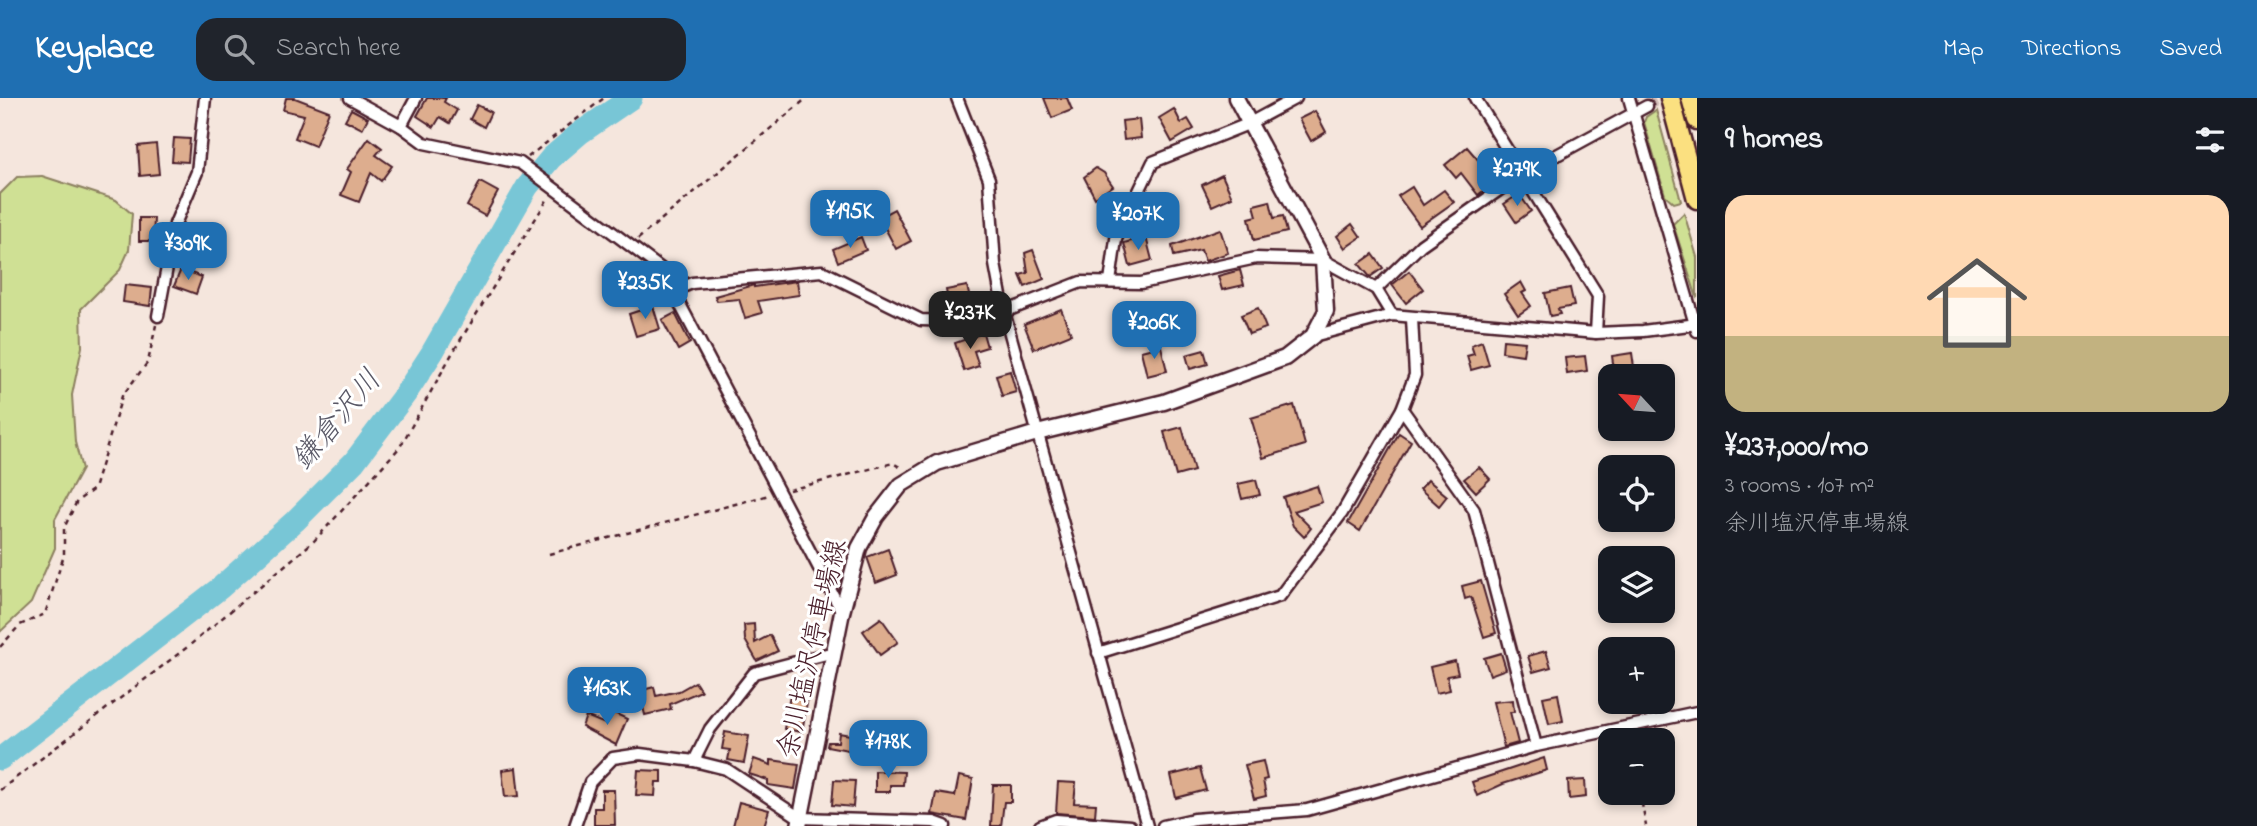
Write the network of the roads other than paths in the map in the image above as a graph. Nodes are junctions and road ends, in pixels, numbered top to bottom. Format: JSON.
{"nodes":[{"id":1,"x":205,"y":98,"type":"edge"},
{"id":2,"x":350,"y":98,"type":"edge"},
{"id":3,"x":416,"y":98,"type":"edge"},
{"id":4,"x":957,"y":98,"type":"edge"},
{"id":5,"x":1236,"y":98,"type":"edge"},
{"id":6,"x":1296,"y":98,"type":"edge"},
{"id":7,"x":1475,"y":98,"type":"edge"},
{"id":8,"x":1629,"y":98,"type":"edge"},
{"id":9,"x":1670,"y":98,"type":"edge"},
{"id":10,"x":1691,"y":98,"type":"edge"},
{"id":11,"x":1647,"y":106,"type":"tunnel mouth"},
{"id":12,"x":1632,"y":112,"type":"junction"},
{"id":13,"x":1697,"y":120,"type":"edge"},
{"id":14,"x":1248,"y":124,"type":"junction"},
{"id":15,"x":401,"y":125,"type":"junction"},
{"id":16,"x":1522,"y":174,"type":"junction"},
{"id":17,"x":1697,"y":200,"type":"edge"},
{"id":18,"x":1323,"y":260,"type":"junction"},
{"id":19,"x":1110,"y":282,"type":"junction"},
{"id":20,"x":1376,"y":289,"type":"junction"},
{"id":21,"x":673,"y":291,"type":"junction"},
{"id":22,"x":1004,"y":312,"type":"junction"},
{"id":23,"x":1392,"y":315,"type":"junction"},
{"id":24,"x":158,"y":316,"type":"road end"},
{"id":25,"x":1412,"y":318,"type":"junction"},
{"id":26,"x":1696,"y":327,"type":"edge"},
{"id":27,"x":1596,"y":333,"type":"junction"},
{"id":28,"x":1313,"y":336,"type":"junction"},
{"id":29,"x":1402,"y":409,"type":"junction"},
{"id":30,"x":1037,"y":433,"type":"junction"},
{"id":31,"x":842,"y":612,"type":"junction"},
{"id":32,"x":834,"y":652,"type":"junction"},
{"id":33,"x":1098,"y":653,"type":"junction"},
{"id":34,"x":1697,"y":712,"type":"edge"},
{"id":35,"x":1536,"y":746,"type":"junction"},
{"id":36,"x":694,"y":761,"type":"junction"},
{"id":37,"x":799,"y":822,"type":"edge"},
{"id":38,"x":575,"y":826,"type":"edge"},
{"id":39,"x":945,"y":826,"type":"edge"},
{"id":40,"x":1040,"y":826,"type":"edge"},
{"id":41,"x":1130,"y":826,"type":"edge"},
{"id":42,"x":1147,"y":826,"type":"edge"},
{"id":43,"x":1163,"y":826,"type":"edge"}],
"edges":[{"from":1,"to":24,"type":"street"},
{"from":2,"to":15,"type":"street"},
{"from":3,"to":15,"type":"street"},
{"from":4,"to":22,"type":"street"},
{"from":5,"to":14,"type":"main road"},
{"from":6,"to":14,"type":"street"},
{"from":7,"to":16,"type":"street"},
{"from":8,"to":12,"type":"street"},
{"from":9,"to":17,"type":"highway"},
{"from":10,"to":13,"type":"highway"},
{"from":11,"to":12,"type":"street"},
{"from":12,"to":16,"type":"street"},
{"from":12,"to":26,"type":"street"},
{"from":14,"to":18,"type":"main road"},
{"from":14,"to":19,"type":"street"},
{"from":15,"to":21,"type":"street"},
{"from":16,"to":20,"type":"street"},
{"from":16,"to":27,"type":"street"},
{"from":18,"to":19,"type":"street"},
{"from":18,"to":20,"type":"street"},
{"from":18,"to":28,"type":"main road"},
{"from":19,"to":22,"type":"street"},
{"from":20,"to":23,"type":"street"},
{"from":21,"to":22,"type":"street"},
{"from":21,"to":31,"type":"street"},
{"from":22,"to":30,"type":"street"},
{"from":23,"to":25,"type":"street"},
{"from":23,"to":28,"type":"street"},
{"from":25,"to":27,"type":"street"},
{"from":25,"to":29,"type":"street"},
{"from":26,"to":27,"type":"street"},
{"from":28,"to":30,"type":"main road","name":"余川塩沢停車場線"},
{"from":29,"to":33,"type":"street"},
{"from":29,"to":35,"type":"street"},
{"from":30,"to":31,"type":"main road","name":"余川塩沢停車場線"},
{"from":30,"to":33,"type":"street"},
{"from":31,"to":32,"type":"main road","name":"余川塩沢停車場線"},
{"from":32,"to":36,"type":"street"},
{"from":32,"to":37,"type":"main road","name":"余川塩沢停車場線"},
{"from":33,"to":42,"type":"street"},
{"from":34,"to":35,"type":"street"},
{"from":35,"to":43,"type":"street"},
{"from":36,"to":37,"type":"street"},
{"from":36,"to":38,"type":"street"},
{"from":37,"to":39,"type":"street"},
{"from":40,"to":41,"type":"street"}]}
